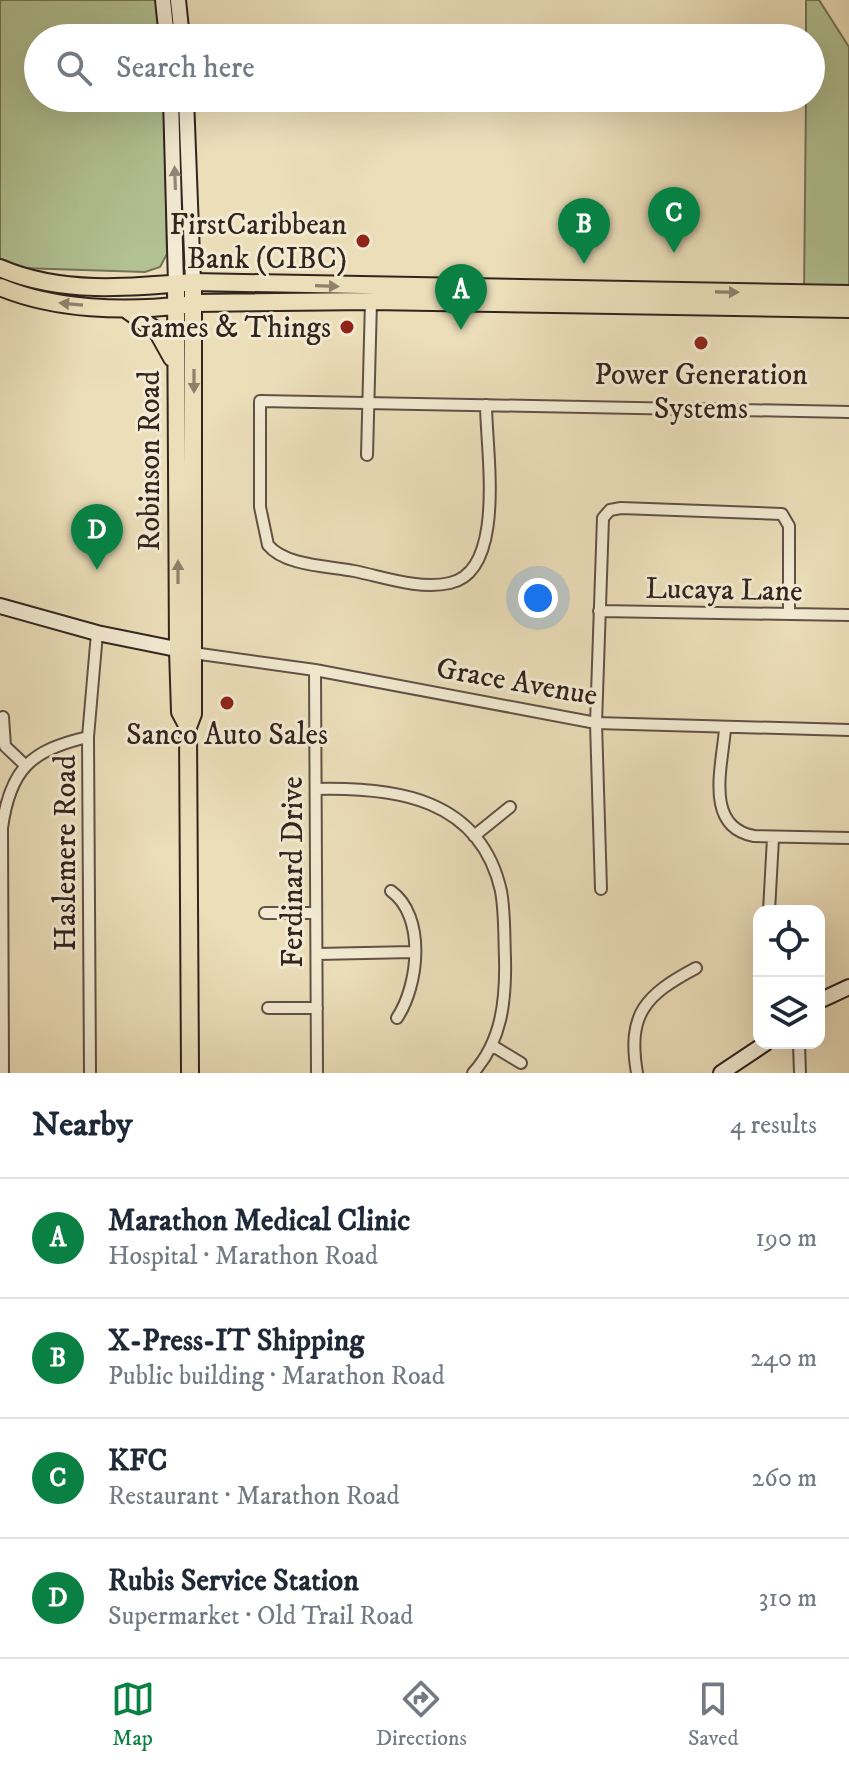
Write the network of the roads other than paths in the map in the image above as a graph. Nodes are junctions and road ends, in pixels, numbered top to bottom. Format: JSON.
{"nodes":[{"id":1,"x":163,"y":0,"type":"edge"},
{"id":2,"x":178,"y":0,"type":"edge"},
{"id":3,"x":166,"y":24,"type":"edge"},
{"id":4,"x":181,"y":24,"type":"edge"},
{"id":5,"x":172,"y":112,"type":"edge"},
{"id":6,"x":186,"y":112,"type":"edge"},
{"id":7,"x":0,"y":268,"type":"edge"},
{"id":8,"x":184,"y":283,"type":"junction"},
{"id":9,"x":0,"y":287,"type":"edge"},
{"id":10,"x":849,"y":294,"type":"edge"},
{"id":11,"x":371,"y":301,"type":"junction"},
{"id":12,"x":194,"y":303,"type":"junction"},
{"id":13,"x":176,"y":306,"type":"junction"},
{"id":14,"x":121,"y":308,"type":"junction"},
{"id":15,"x":849,"y":309,"type":"edge"},
{"id":16,"x":177,"y":383,"type":"junction"},
{"id":17,"x":369,"y":403,"type":"junction"},
{"id":18,"x":486,"y":405,"type":"junction"},
{"id":19,"x":849,"y":412,"type":"edge"},
{"id":20,"x":367,"y":455,"type":"dead end"},
{"id":21,"x":0,"y":606,"type":"edge"},
{"id":22,"x":599,"y":611,"type":"junction"},
{"id":23,"x":789,"y":614,"type":"junction"},
{"id":24,"x":849,"y":615,"type":"edge"},
{"id":25,"x":97,"y":633,"type":"junction"},
{"id":26,"x":186,"y":651,"type":"junction"},
{"id":27,"x":315,"y":670,"type":"junction"},
{"id":28,"x":3,"y":717,"type":"dead end"},
{"id":29,"x":596,"y":723,"type":"junction"},
{"id":30,"x":725,"y":729,"type":"junction"},
{"id":31,"x":849,"y":730,"type":"edge"},
{"id":32,"x":88,"y":737,"type":"junction"},
{"id":33,"x":25,"y":765,"type":"junction"},
{"id":34,"x":316,"y":789,"type":"junction"},
{"id":35,"x":510,"y":807,"type":"dead end"},
{"id":36,"x":474,"y":836,"type":"junction"},
{"id":37,"x":773,"y":838,"type":"junction"},
{"id":38,"x":849,"y":838,"type":"edge"},
{"id":39,"x":601,"y":889,"type":"dead end"},
{"id":40,"x":391,"y":891,"type":"dead end"},
{"id":41,"x":769,"y":905,"type":"edge"},
{"id":42,"x":265,"y":913,"type":"dead end"},
{"id":43,"x":316,"y":913,"type":"junction"},
{"id":44,"x":413,"y":952,"type":"junction"},
{"id":45,"x":317,"y":954,"type":"junction"},
{"id":46,"x":696,"y":968,"type":"dead end"},
{"id":47,"x":849,"y":987,"type":"edge"},
{"id":48,"x":825,"y":998,"type":"edge"},
{"id":49,"x":268,"y":1008,"type":"dead end"},
{"id":50,"x":317,"y":1008,"type":"junction"},
{"id":51,"x":397,"y":1018,"type":"dead end"},
{"id":52,"x":493,"y":1046,"type":"junction"},
{"id":53,"x":757,"y":1049,"type":"edge"},
{"id":54,"x":799,"y":1049,"type":"edge"},
{"id":55,"x":521,"y":1063,"type":"dead end"},
{"id":56,"x":3,"y":1073,"type":"edge"},
{"id":57,"x":90,"y":1073,"type":"edge"},
{"id":58,"x":190,"y":1073,"type":"edge"},
{"id":59,"x":317,"y":1073,"type":"edge"},
{"id":60,"x":473,"y":1073,"type":"edge"},
{"id":61,"x":637,"y":1073,"type":"edge"},
{"id":62,"x":721,"y":1073,"type":"edge"},
{"id":63,"x":800,"y":1073,"type":"edge"}],
"edges":[{"from":1,"to":3,"type":"main road"},
{"from":2,"to":4,"type":"main road"},
{"from":8,"to":5,"type":"main road","name":"Robinson Road","one_way":true},
{"from":6,"to":8,"type":"main road","name":"Robinson Road"},
{"from":7,"to":8,"type":"main road"},
{"from":8,"to":10,"type":"main road","one_way":true},
{"from":8,"to":12,"type":"main road","name":"Robinson Road"},
{"from":8,"to":13,"type":"main road","name":"Robinson Road"},
{"from":14,"to":9,"type":"main road","one_way":true},
{"from":11,"to":12,"type":"main road"},
{"from":11,"to":15,"type":"main road"},
{"from":11,"to":17,"type":"street"},
{"from":12,"to":13,"type":"main road"},
{"from":12,"to":26,"type":"main road","name":"Robinson Road","one_way":true},
{"from":13,"to":14,"type":"main road"},
{"from":13,"to":16,"type":"main road","name":"Robinson Road"},
{"from":14,"to":16,"type":"main road"},
{"from":26,"to":16,"type":"main road","name":"Robinson Road","one_way":true},
{"from":17,"to":18,"type":"street"},
{"from":17,"to":18,"type":"street"},
{"from":17,"to":20,"type":"street"},
{"from":18,"to":19,"type":"street"},
{"from":21,"to":25,"type":"main road"},
{"from":22,"to":23,"type":"street","name":"Lucaya Lane"},
{"from":22,"to":23,"type":"street"},
{"from":22,"to":29,"type":"street"},
{"from":23,"to":24,"type":"street","name":"Lucaya Lane"},
{"from":25,"to":26,"type":"main road"},
{"from":25,"to":32,"type":"street","name":"Haslemere Road"},
{"from":26,"to":27,"type":"street","name":"Grace Avenue"},
{"from":26,"to":58,"type":"main road","name":"Robinson Road"},
{"from":27,"to":29,"type":"street","name":"Grace Avenue"},
{"from":27,"to":34,"type":"street","name":"Ferdinard Drive"},
{"from":28,"to":33,"type":"street"},
{"from":29,"to":30,"type":"street","name":"Grace Avenue"},
{"from":29,"to":39,"type":"street"},
{"from":30,"to":31,"type":"street","name":"Grace Avenue"},
{"from":30,"to":37,"type":"street"},
{"from":32,"to":33,"type":"street"},
{"from":32,"to":57,"type":"street","name":"Haslemere Road"},
{"from":33,"to":56,"type":"street"},
{"from":34,"to":36,"type":"street"},
{"from":34,"to":43,"type":"street","name":"Ferdinard Drive"},
{"from":35,"to":36,"type":"street"},
{"from":36,"to":52,"type":"street"},
{"from":37,"to":38,"type":"street"},
{"from":37,"to":41,"type":"street"},
{"from":40,"to":44,"type":"street"},
{"from":42,"to":43,"type":"street"},
{"from":43,"to":45,"type":"street","name":"Ferdinard Drive"},
{"from":44,"to":45,"type":"street"},
{"from":44,"to":51,"type":"street"},
{"from":45,"to":50,"type":"street","name":"Ferdinard Drive"},
{"from":46,"to":61,"type":"street"},
{"from":47,"to":48,"type":"main road"},
{"from":49,"to":50,"type":"street"},
{"from":50,"to":59,"type":"street","name":"Ferdinard Drive"},
{"from":52,"to":55,"type":"street"},
{"from":52,"to":60,"type":"street"},
{"from":53,"to":62,"type":"main road"},
{"from":54,"to":63,"type":"street"}]}
